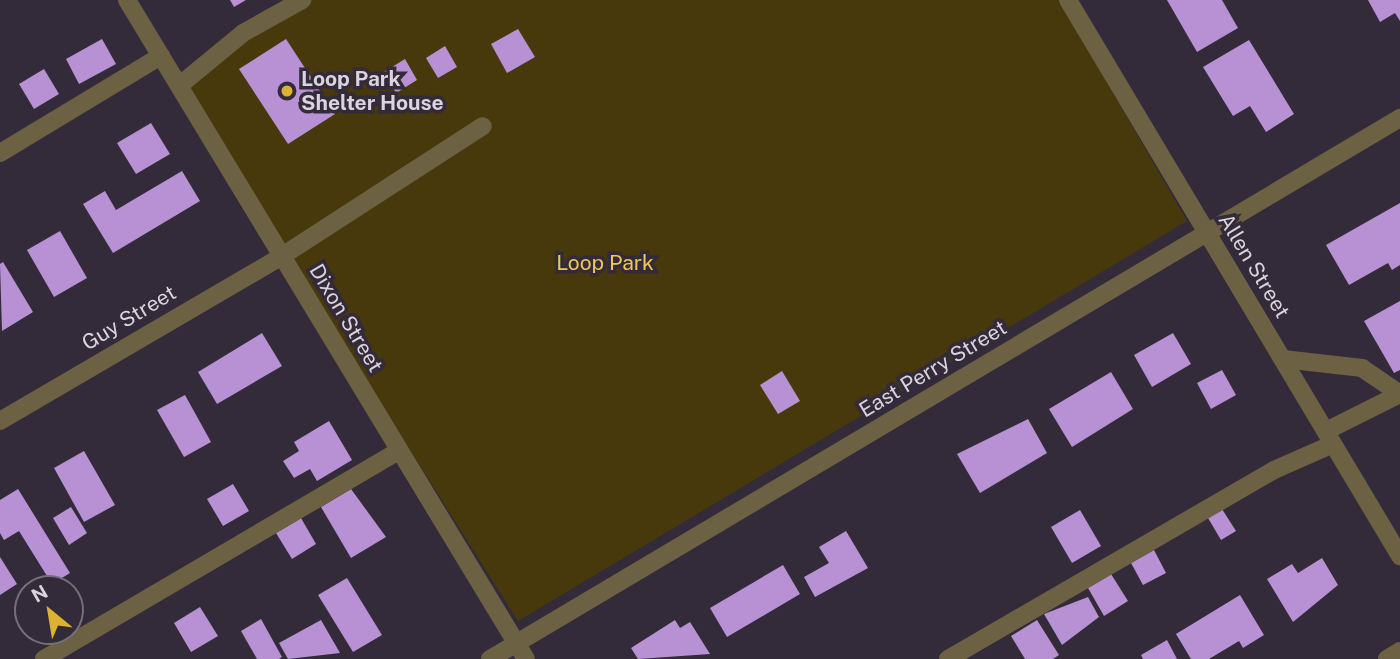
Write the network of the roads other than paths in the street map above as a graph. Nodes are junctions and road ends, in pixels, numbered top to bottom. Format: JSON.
{"nodes":[{"id":1,"x":127,"y":0,"type":"edge"},
{"id":2,"x":302,"y":0,"type":"edge"},
{"id":3,"x":1068,"y":0,"type":"edge"},
{"id":4,"x":161,"y":56,"type":"junction"},
{"id":5,"x":180,"y":85,"type":"junction"},
{"id":6,"x":1400,"y":118,"type":"edge"},
{"id":7,"x":483,"y":126,"type":"dead end"},
{"id":8,"x":0,"y":153,"type":"edge"},
{"id":9,"x":1208,"y":232,"type":"junction"},
{"id":10,"x":282,"y":256,"type":"junction"},
{"id":11,"x":1283,"y":359,"type":"junction"},
{"id":12,"x":1400,"y":394,"type":"edge"},
{"id":13,"x":0,"y":421,"type":"edge"},
{"id":14,"x":1329,"y":438,"type":"junction"},
{"id":15,"x":399,"y":451,"type":"junction"},
{"id":16,"x":1400,"y":556,"type":"edge"},
{"id":17,"x":521,"y":651,"type":"edge"},
{"id":18,"x":1400,"y":651,"type":"edge"},
{"id":19,"x":44,"y":659,"type":"edge"},
{"id":20,"x":490,"y":659,"type":"edge"},
{"id":21,"x":948,"y":659,"type":"edge"},
{"id":22,"x":1387,"y":659,"type":"edge"}],
"edges":[{"from":1,"to":4,"type":"street","name":"Dixon Street"},
{"from":2,"to":5,"type":"street"},
{"from":3,"to":9,"type":"street","name":"Allen Street"},
{"from":4,"to":5,"type":"street","name":"Dixon Street"},
{"from":4,"to":8,"type":"street"},
{"from":5,"to":10,"type":"street","name":"Dixon Street"},
{"from":6,"to":9,"type":"street","name":"East Perry Street"},
{"from":7,"to":10,"type":"street","name":"Guy Street"},
{"from":9,"to":11,"type":"street","name":"Allen Street"},
{"from":9,"to":17,"type":"street","name":"East Perry Street"},
{"from":10,"to":13,"type":"street","name":"Guy Street"},
{"from":10,"to":15,"type":"street","name":"Dixon Street"},
{"from":11,"to":12,"type":"street"},
{"from":11,"to":14,"type":"street","name":"Allen Street"},
{"from":12,"to":14,"type":"street"},
{"from":14,"to":16,"type":"street","name":"Allen Street"},
{"from":14,"to":21,"type":"street"},
{"from":15,"to":17,"type":"street","name":"Dixon Street"},
{"from":15,"to":19,"type":"street"},
{"from":17,"to":20,"type":"street","name":"East Perry Street"},
{"from":18,"to":22,"type":"street"}]}
